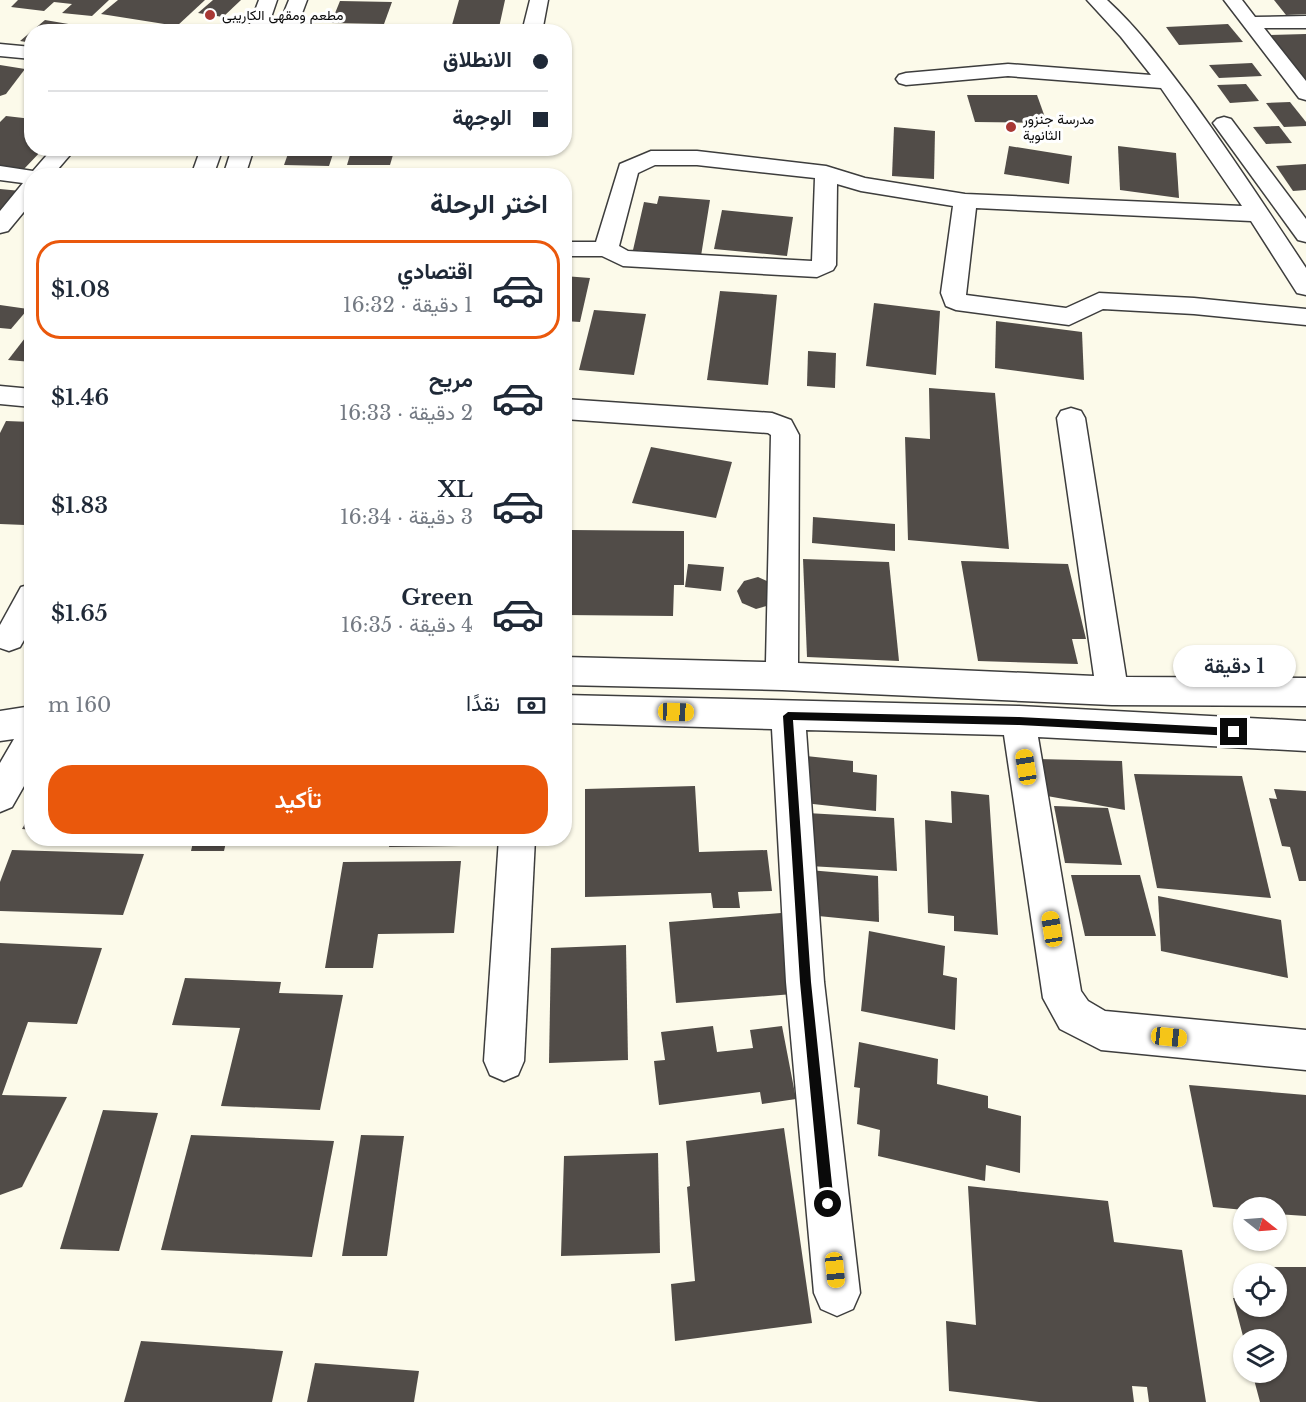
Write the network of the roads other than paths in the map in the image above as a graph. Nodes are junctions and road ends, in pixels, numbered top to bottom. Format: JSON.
{"nodes":[{"id":1,"x":268,"y":0,"type":"edge"},
{"id":2,"x":298,"y":0,"type":"edge"},
{"id":3,"x":539,"y":0,"type":"edge"},
{"id":4,"x":1096,"y":0,"type":"edge"},
{"id":5,"x":1122,"y":0,"type":"edge"},
{"id":6,"x":1233,"y":0,"type":"edge"},
{"id":7,"x":1306,"y":22,"type":"edge"},
{"id":8,"x":1249,"y":23,"type":"junction"},
{"id":9,"x":259,"y":24,"type":"edge"},
{"id":10,"x":288,"y":24,"type":"edge"},
{"id":11,"x":534,"y":24,"type":"edge"},
{"id":12,"x":0,"y":50,"type":"edge"},
{"id":13,"x":24,"y":52,"type":"edge"},
{"id":14,"x":1174,"y":57,"type":"dead end"},
{"id":15,"x":906,"y":79,"type":"dead end"},
{"id":16,"x":1167,"y":82,"type":"junction"},
{"id":17,"x":1306,"y":94,"type":"edge"},
{"id":18,"x":1210,"y":103,"type":"dead end"},
{"id":19,"x":58,"y":156,"type":"edge"},
{"id":20,"x":47,"y":168,"type":"edge"},
{"id":21,"x":0,"y":173,"type":"edge"},
{"id":22,"x":826,"y":174,"type":"junction"},
{"id":23,"x":24,"y":176,"type":"edge"},
{"id":24,"x":24,"y":196,"type":"edge"},
{"id":25,"x":965,"y":201,"type":"junction"},
{"id":26,"x":1259,"y":214,"type":"junction"},
{"id":27,"x":1302,"y":223,"type":"edge"},
{"id":28,"x":0,"y":226,"type":"edge"},
{"id":29,"x":572,"y":249,"type":"edge"},
{"id":30,"x":606,"y":249,"type":"junction"},
{"id":31,"x":1306,"y":287,"type":"edge"},
{"id":32,"x":1306,"y":317,"type":"edge"},
{"id":33,"x":0,"y":395,"type":"edge"},
{"id":34,"x":24,"y":397,"type":"edge"},
{"id":35,"x":572,"y":410,"type":"edge"},
{"id":36,"x":1071,"y":418,"type":"dead end"},
{"id":37,"x":24,"y":613,"type":"edge"},
{"id":38,"x":13,"y":637,"type":"edge"},
{"id":39,"x":572,"y":671,"type":"edge"},
{"id":40,"x":782,"y":676,"type":"junction"},
{"id":41,"x":1112,"y":691,"type":"junction"},
{"id":42,"x":1306,"y":692,"type":"edge"},
{"id":43,"x":572,"y":709,"type":"edge"},
{"id":44,"x":788,"y":716,"type":"junction"},
{"id":45,"x":1019,"y":721,"type":"junction"},
{"id":46,"x":24,"y":722,"type":"edge"},
{"id":47,"x":0,"y":726,"type":"edge"},
{"id":48,"x":1306,"y":736,"type":"edge"},
{"id":49,"x":24,"y":752,"type":"edge"},
{"id":50,"x":0,"y":796,"type":"edge"},
{"id":51,"x":517,"y":846,"type":"edge"},
{"id":52,"x":1306,"y":1050,"type":"edge"},
{"id":53,"x":504,"y":1060,"type":"dead end"},
{"id":54,"x":837,"y":1293,"type":"dead end"}],
"edges":[{"from":1,"to":9,"type":"street"},
{"from":2,"to":10,"type":"street"},
{"from":3,"to":11,"type":"street"},
{"from":4,"to":16,"type":"street"},
{"from":5,"to":14,"type":"street"},
{"from":6,"to":8,"type":"street"},
{"from":7,"to":8,"type":"street"},
{"from":8,"to":17,"type":"street"},
{"from":12,"to":13,"type":"street"},
{"from":15,"to":16,"type":"street"},
{"from":16,"to":26,"type":"street"},
{"from":18,"to":27,"type":"street"},
{"from":19,"to":20,"type":"street"},
{"from":21,"to":23,"type":"street"},
{"from":22,"to":25,"type":"street"},
{"from":22,"to":30,"type":"street"},
{"from":22,"to":30,"type":"street"},
{"from":24,"to":28,"type":"street"},
{"from":25,"to":26,"type":"street"},
{"from":25,"to":32,"type":"street"},
{"from":26,"to":31,"type":"street"},
{"from":29,"to":30,"type":"street"},
{"from":33,"to":34,"type":"street"},
{"from":35,"to":40,"type":"street"},
{"from":36,"to":41,"type":"street"},
{"from":37,"to":38,"type":"street"},
{"from":39,"to":40,"type":"street"},
{"from":40,"to":41,"type":"street"},
{"from":41,"to":42,"type":"street"},
{"from":43,"to":44,"type":"street"},
{"from":44,"to":45,"type":"street"},
{"from":44,"to":54,"type":"street"},
{"from":45,"to":48,"type":"street"},
{"from":45,"to":52,"type":"street"},
{"from":46,"to":47,"type":"street"},
{"from":49,"to":50,"type":"street"},
{"from":51,"to":53,"type":"street"}]}
